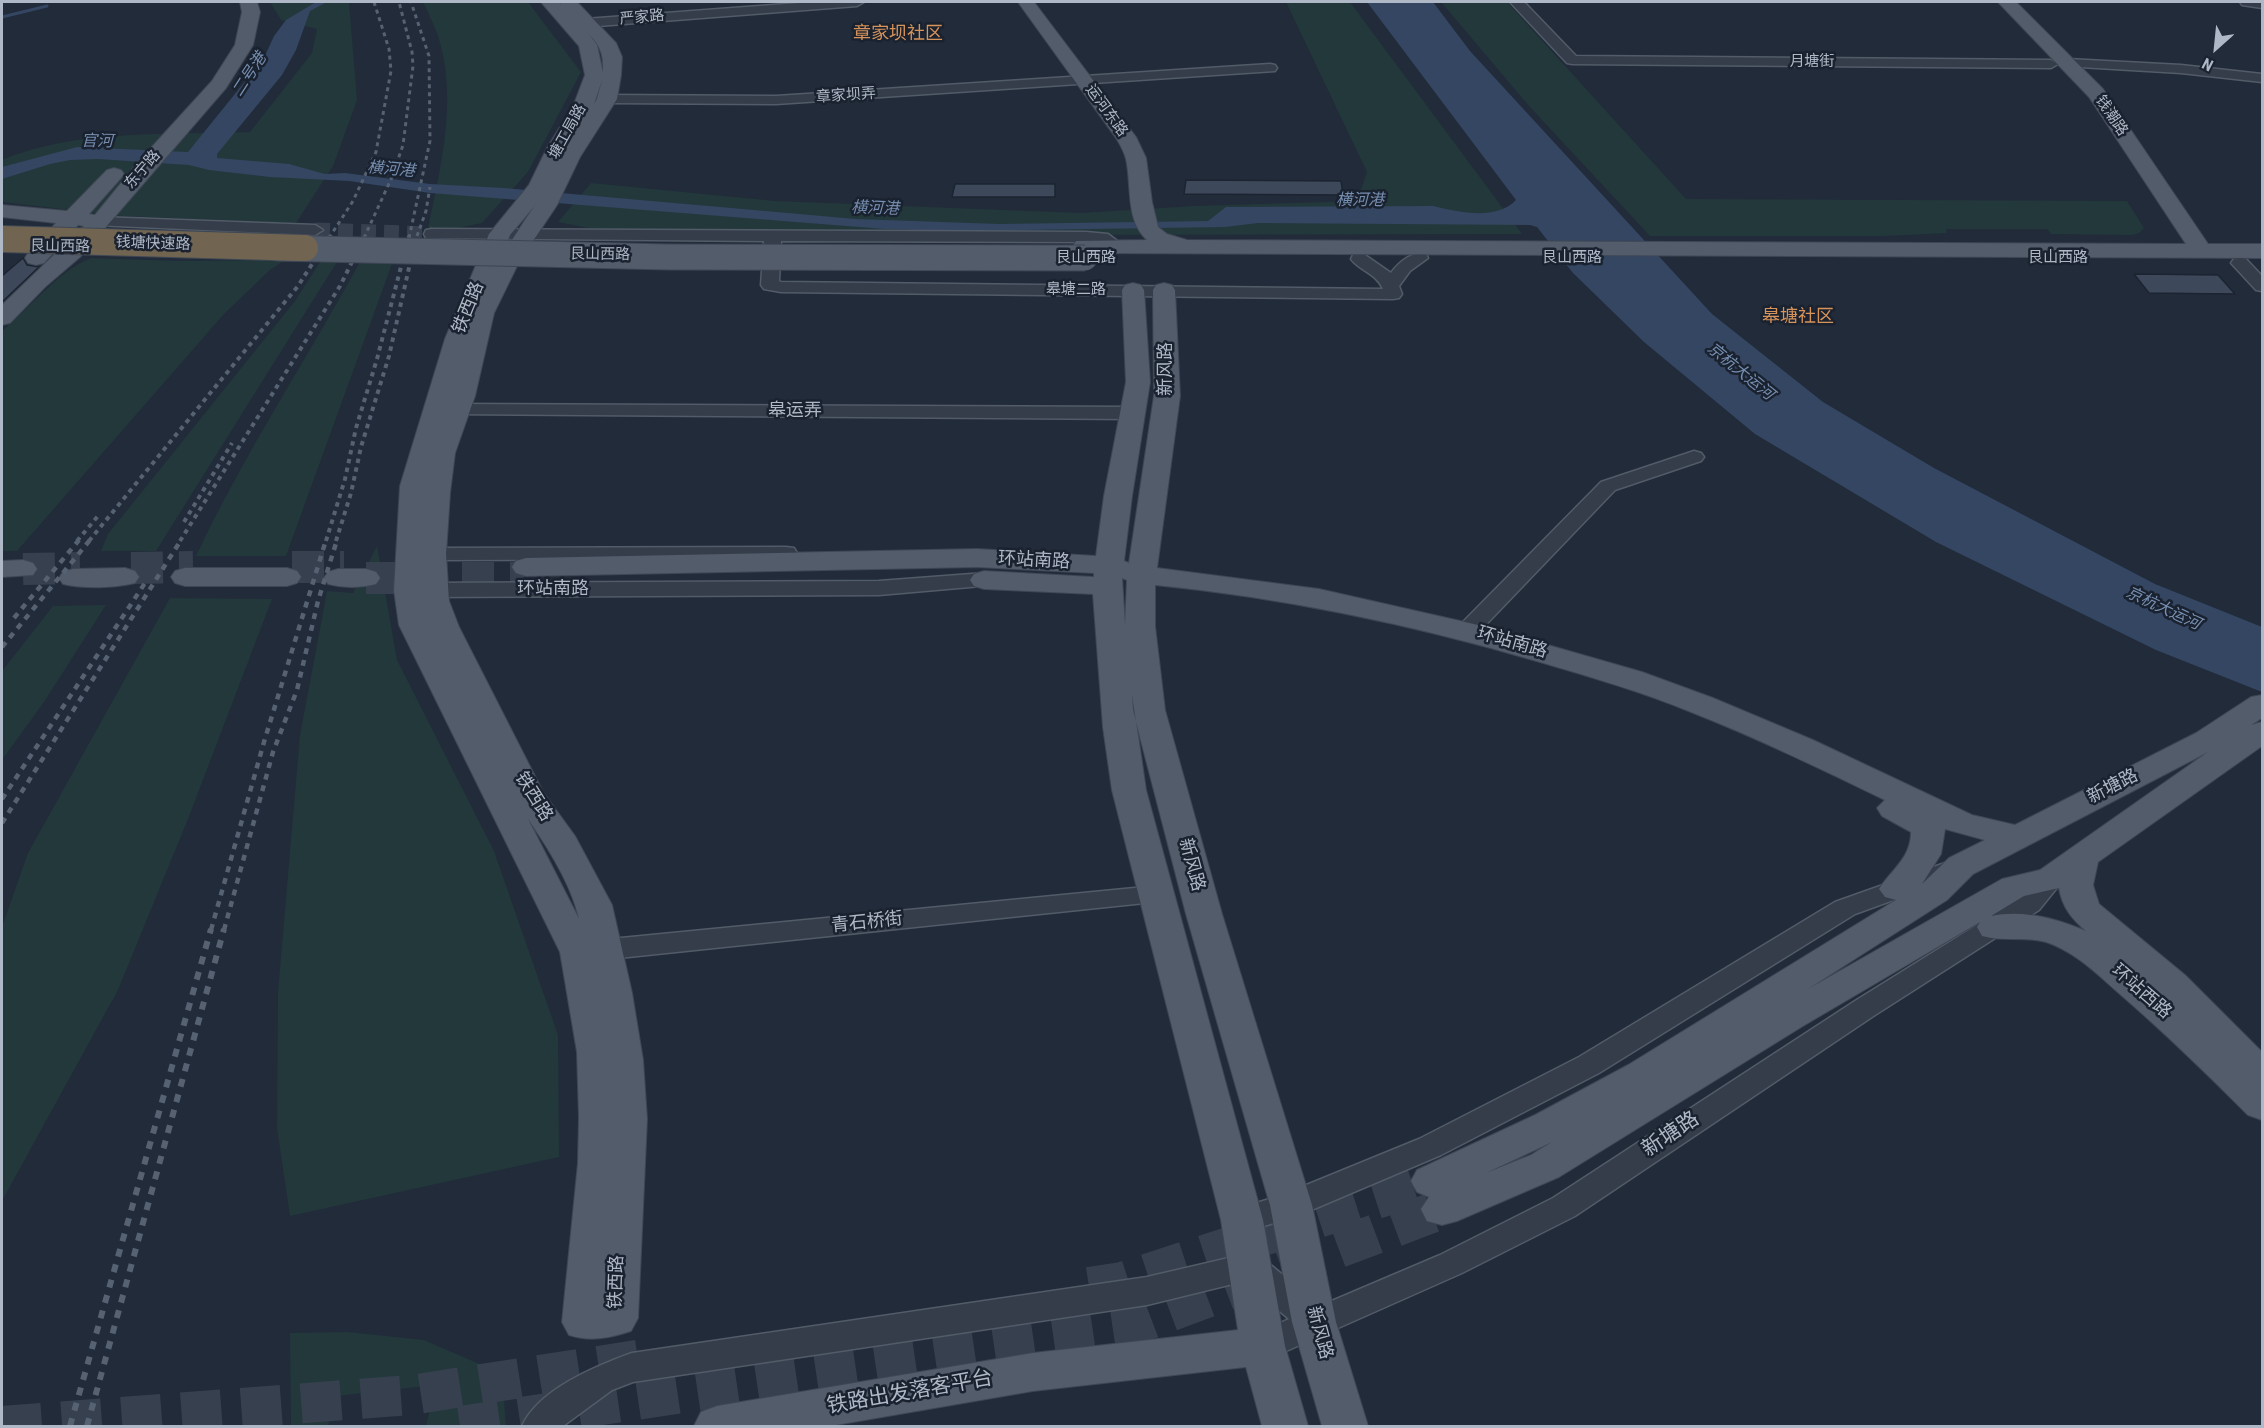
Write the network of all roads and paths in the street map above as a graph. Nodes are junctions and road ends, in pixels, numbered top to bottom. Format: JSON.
{"nodes":[{"id":1,"x":249,"y":2,"type":"edge"},
{"id":2,"x":549,"y":2,"type":"edge"},
{"id":3,"x":568,"y":2,"type":"edge"},
{"id":4,"x":819,"y":2,"type":"edge"},
{"id":5,"x":857,"y":2,"type":"edge"},
{"id":6,"x":1014,"y":2,"type":"edge"},
{"id":7,"x":1026,"y":2,"type":"edge"},
{"id":8,"x":1517,"y":2,"type":"edge"},
{"id":9,"x":1991,"y":2,"type":"edge"},
{"id":10,"x":2007,"y":2,"type":"edge"},
{"id":11,"x":2247,"y":2,"type":"edge"},
{"id":12,"x":790,"y":3,"type":"edge"},
{"id":13,"x":2262,"y":4,"type":"edge"},
{"id":14,"x":579,"y":22,"type":"junction"},
{"id":15,"x":219,"y":51,"type":"dead end"},
{"id":16,"x":2060,"y":63,"type":"junction"},
{"id":17,"x":1270,"y":68,"type":"dead end"},
{"id":18,"x":2262,"y":78,"type":"edge"},
{"id":19,"x":1078,"y":80,"type":"junction"},
{"id":20,"x":607,"y":99,"type":"junction"},
{"id":21,"x":142,"y":156,"type":"junction"},
{"id":22,"x":542,"y":196,"type":"junction"},
{"id":23,"x":2,"y":211,"type":"edge"},
{"id":24,"x":74,"y":218,"type":"junction"},
{"id":25,"x":100,"y":222,"type":"junction"},
{"id":26,"x":2,"y":229,"type":"edge"},
{"id":27,"x":1135,"y":229,"type":"junction"},
{"id":28,"x":31,"y":231,"type":"joint"},
{"id":29,"x":432,"y":234,"type":"tunnel mouth"},
{"id":30,"x":500,"y":234,"type":"junction"},
{"id":31,"x":526,"y":234,"type":"junction"},
{"id":32,"x":774,"y":236,"type":"junction"},
{"id":33,"x":2,"y":239,"type":"edge"},
{"id":34,"x":305,"y":244,"type":"junction"},
{"id":35,"x":2,"y":246,"type":"edge"},
{"id":36,"x":1188,"y":246,"type":"junction"},
{"id":37,"x":1876,"y":249,"type":"junction"},
{"id":38,"x":2181,"y":249,"type":"junction"},
{"id":39,"x":43,"y":252,"type":"junction"},
{"id":40,"x":72,"y":252,"type":"junction"},
{"id":41,"x":1084,"y":252,"type":"junction"},
{"id":42,"x":1547,"y":253,"type":"junction"},
{"id":43,"x":1677,"y":253,"type":"junction"},
{"id":44,"x":2255,"y":255,"type":"edge"},
{"id":45,"x":418,"y":256,"type":"tunnel mouth"},
{"id":46,"x":1420,"y":258,"type":"junction"},
{"id":47,"x":1359,"y":259,"type":"junction"},
{"id":48,"x":498,"y":261,"type":"junction"},
{"id":49,"x":770,"y":266,"type":"junction"},
{"id":50,"x":1391,"y":285,"type":"junction"},
{"id":51,"x":2262,"y":286,"type":"edge"},
{"id":52,"x":1133,"y":290,"type":"junction"},
{"id":53,"x":1164,"y":290,"type":"junction"},
{"id":54,"x":2,"y":295,"type":"edge"},
{"id":55,"x":2,"y":318,"type":"edge"},
{"id":56,"x":1136,"y":332,"type":"junction"},
{"id":57,"x":1167,"y":332,"type":"junction"},
{"id":58,"x":456,"y":410,"type":"junction"},
{"id":59,"x":1134,"y":412,"type":"junction"},
{"id":60,"x":1694,"y":457,"type":"dead end"},
{"id":61,"x":432,"y":554,"type":"junction"},
{"id":62,"x":981,"y":569,"type":"junction"},
{"id":63,"x":128,"y":572,"type":"tunnel mouth"},
{"id":64,"x":189,"y":572,"type":"tunnel mouth"},
{"id":65,"x":290,"y":572,"type":"tunnel mouth"},
{"id":66,"x":525,"y":572,"type":"tunnel mouth"},
{"id":67,"x":76,"y":573,"type":"tunnel mouth"},
{"id":68,"x":1124,"y":578,"type":"junction"},
{"id":69,"x":421,"y":590,"type":"junction"},
{"id":70,"x":1467,"y":631,"type":"junction"},
{"id":71,"x":2262,"y":704,"type":"edge"},
{"id":72,"x":2262,"y":732,"type":"edge"},
{"id":73,"x":2218,"y":746,"type":"junction"},
{"id":74,"x":2018,"y":836,"type":"junction"},
{"id":75,"x":1961,"y":866,"type":"junction"},
{"id":76,"x":2066,"y":869,"type":"junction"},
{"id":77,"x":1898,"y":889,"type":"junction"},
{"id":78,"x":1155,"y":894,"type":"junction"},
{"id":79,"x":1995,"y":927,"type":"junction"},
{"id":80,"x":591,"y":951,"type":"junction"},
{"id":81,"x":2262,"y":1075,"type":"edge"},
{"id":82,"x":2262,"y":1105,"type":"edge"},
{"id":83,"x":1291,"y":1205,"type":"junction"},
{"id":84,"x":1242,"y":1220,"type":"junction"},
{"id":85,"x":1250,"y":1266,"type":"junction"},
{"id":86,"x":1314,"y":1322,"type":"junction"},
{"id":87,"x":1263,"y":1346,"type":"junction"},
{"id":88,"x":539,"y":1426,"type":"edge"},
{"id":89,"x":717,"y":1426,"type":"edge"},
{"id":90,"x":1285,"y":1426,"type":"edge"},
{"id":91,"x":1345,"y":1426,"type":"edge"}],
"edges":[{"from":1,"to":21,"type":"main road","name":"东宁路"},
{"from":2,"to":14,"type":"main road","name":"塘工局路"},
{"from":3,"to":14,"type":"main road","name":"塘工局路"},
{"from":4,"to":12,"type":"street","name":"严家路"},
{"from":5,"to":14,"type":"street","name":"严家路"},
{"from":6,"to":19,"type":"main road","name":"运河东路"},
{"from":7,"to":19,"type":"main road","name":"运河东路"},
{"from":8,"to":16,"type":"street","name":"月塘街"},
{"from":9,"to":16,"type":"main road","name":"钱潮路"},
{"from":10,"to":16,"type":"main road","name":"钱潮路"},
{"from":11,"to":13,"type":"street"},
{"from":12,"to":14,"type":"street","name":"严家路"},
{"from":14,"to":20,"type":"main road","name":"塘工局路"},
{"from":14,"to":22,"type":"main road","name":"塘工局路"},
{"from":15,"to":21,"type":"main road","name":"东宁路"},
{"from":16,"to":18,"type":"street","name":"月塘街"},
{"from":16,"to":38,"type":"main road","name":"钱潮路"},
{"from":17,"to":19,"type":"street","name":"章家坝弄"},
{"from":19,"to":20,"type":"street","name":"章家坝弄"},
{"from":19,"to":27,"type":"main road","name":"运河东路"},
{"from":20,"to":22,"type":"main road","name":"塘工局路"},
{"from":21,"to":24,"type":"main road","name":"东宁路"},
{"from":21,"to":25,"type":"main road","name":"东宁路"},
{"from":22,"to":30,"type":"main road","name":"塘工局路"},
{"from":22,"to":31,"type":"main road","name":"塘工局路"},
{"from":23,"to":24,"type":"main road","name":"艮山西路"},
{"from":24,"to":25,"type":"main road","name":"艮山西路"},
{"from":24,"to":39,"type":"main road","name":"东宁路"},
{"from":25,"to":34,"type":"street","name":"艮山西路"},
{"from":25,"to":40,"type":"main road","name":"东宁路"},
{"from":26,"to":28,"type":"highway"},
{"from":27,"to":32,"type":"street","name":"艮山西路"},
{"from":27,"to":36,"type":"main road","name":"艮山西路"},
{"from":27,"to":36,"type":"main road"},
{"from":27,"to":41,"type":"main road","name":"艮山西路"},
{"from":28,"to":41,"type":"main road","name":"艮山西路"},
{"from":29,"to":30,"type":"street","name":"艮山西路"},
{"from":30,"to":31,"type":"street","name":"艮山西路"},
{"from":30,"to":48,"type":"main road","name":"塘工局路"},
{"from":31,"to":32,"type":"street","name":"艮山西路"},
{"from":31,"to":48,"type":"main road","name":"塘工局路"},
{"from":32,"to":49,"type":"street"},
{"from":33,"to":34,"type":"highway","name":"钱塘快速路","bridge":true},
{"from":34,"to":35,"type":"main road","name":"艮山西路","bridge":true},
{"from":34,"to":40,"type":"street","name":"艮山西路"},
{"from":34,"to":41,"type":"main road","name":"艮山西路","bridge":true},
{"from":36,"to":42,"type":"main road","name":"艮山西路"},
{"from":37,"to":38,"type":"main road","name":"艮山西路"},
{"from":37,"to":43,"type":"main road","name":"艮山西路"},
{"from":37,"to":44,"type":"main road","name":"艮山西路"},
{"from":38,"to":43,"type":"main road","name":"艮山西路"},
{"from":38,"to":44,"type":"main road","name":"艮山西路"},
{"from":38,"to":44,"type":"main road","name":"艮山西路"},
{"from":39,"to":40,"type":"main road"},
{"from":39,"to":54,"type":"main road","name":"东宁路"},
{"from":40,"to":55,"type":"main road","name":"东宁路"},
{"from":41,"to":47,"type":"main road","name":"艮山西路"},
{"from":42,"to":43,"type":"main road","name":"艮山西路"},
{"from":42,"to":46,"type":"main road","name":"艮山西路"},
{"from":44,"to":51,"type":"street"},
{"from":45,"to":48,"type":"street","name":"艮山西路"},
{"from":46,"to":47,"type":"main road","name":"艮山西路"},
{"from":46,"to":50,"type":"street"},
{"from":47,"to":50,"type":"street"},
{"from":48,"to":49,"type":"street","name":"艮山西路"},
{"from":48,"to":58,"type":"main road","name":"铁西路"},
{"from":48,"to":69,"type":"main road","name":"铁西路"},
{"from":49,"to":52,"type":"street","name":"皋塘二路"},
{"from":50,"to":53,"type":"street","name":"皋塘二路"},
{"from":52,"to":53,"type":"street","name":"皋塘二路"},
{"from":52,"to":56,"type":"main road","name":"新风路"},
{"from":53,"to":57,"type":"main road","name":"新风路"},
{"from":56,"to":57,"type":"main road"},
{"from":56,"to":59,"type":"main road","name":"新风路"},
{"from":57,"to":68,"type":"main road","name":"新风路"},
{"from":58,"to":59,"type":"street","name":"皋运弄"},
{"from":58,"to":61,"type":"main road","name":"铁西路"},
{"from":59,"to":68,"type":"main road","name":"新风路"},
{"from":60,"to":70,"type":"street"},
{"from":61,"to":62,"type":"street","name":"环站南路"},
{"from":61,"to":69,"type":"main road","name":"铁西路"},
{"from":62,"to":66,"type":"main road","name":"环站南路"},
{"from":62,"to":68,"type":"main road","name":"环站南路"},
{"from":62,"to":69,"type":"street","name":"环站南路"},
{"from":63,"to":67,"type":"main road"},
{"from":64,"to":65,"type":"main road"},
{"from":68,"to":70,"type":"main road","name":"环站南路"},
{"from":68,"to":77,"type":"main road","name":"环站南路"},
{"from":68,"to":78,"type":"main road","name":"新风路"},
{"from":68,"to":83,"type":"main road","name":"新风路"},
{"from":69,"to":80,"type":"main road","name":"铁西路"},
{"from":70,"to":74,"type":"main road","name":"环站南路"},
{"from":71,"to":73,"type":"main road","name":"新塘路"},
{"from":72,"to":73,"type":"main road","name":"新塘路"},
{"from":73,"to":74,"type":"main road","name":"新塘路"},
{"from":73,"to":76,"type":"main road","name":"新塘路"},
{"from":74,"to":75,"type":"main road","name":"新塘路"},
{"from":75,"to":76,"type":"main road","name":"新塘路"},
{"from":75,"to":77,"type":"street","name":"新塘路"},
{"from":76,"to":79,"type":"street","name":"新塘路"},
{"from":76,"to":81,"type":"main road","name":"环站西路"},
{"from":77,"to":83,"type":"street","name":"新塘路"},
{"from":78,"to":80,"type":"street","name":"青石桥街"},
{"from":78,"to":84,"type":"main road","name":"新风路"},
{"from":79,"to":82,"type":"main road","name":"环站西路"},
{"from":79,"to":86,"type":"street","name":"新塘路"},
{"from":80,"to":80,"type":"main road","name":"铁西路"},
{"from":83,"to":84,"type":"street","name":"新塘路"},
{"from":83,"to":86,"type":"main road","name":"新风路"},
{"from":84,"to":85,"type":"main road","name":"新风路"},
{"from":85,"to":86,"type":"street"},
{"from":85,"to":87,"type":"main road","name":"新风路"},
{"from":85,"to":88,"type":"street"},
{"from":86,"to":87,"type":"street","name":"新塘路"},
{"from":86,"to":91,"type":"main road","name":"新风路"},
{"from":87,"to":89,"type":"main road","name":"铁路出发落客平台"},
{"from":87,"to":90,"type":"main road","name":"新风路"}]}
